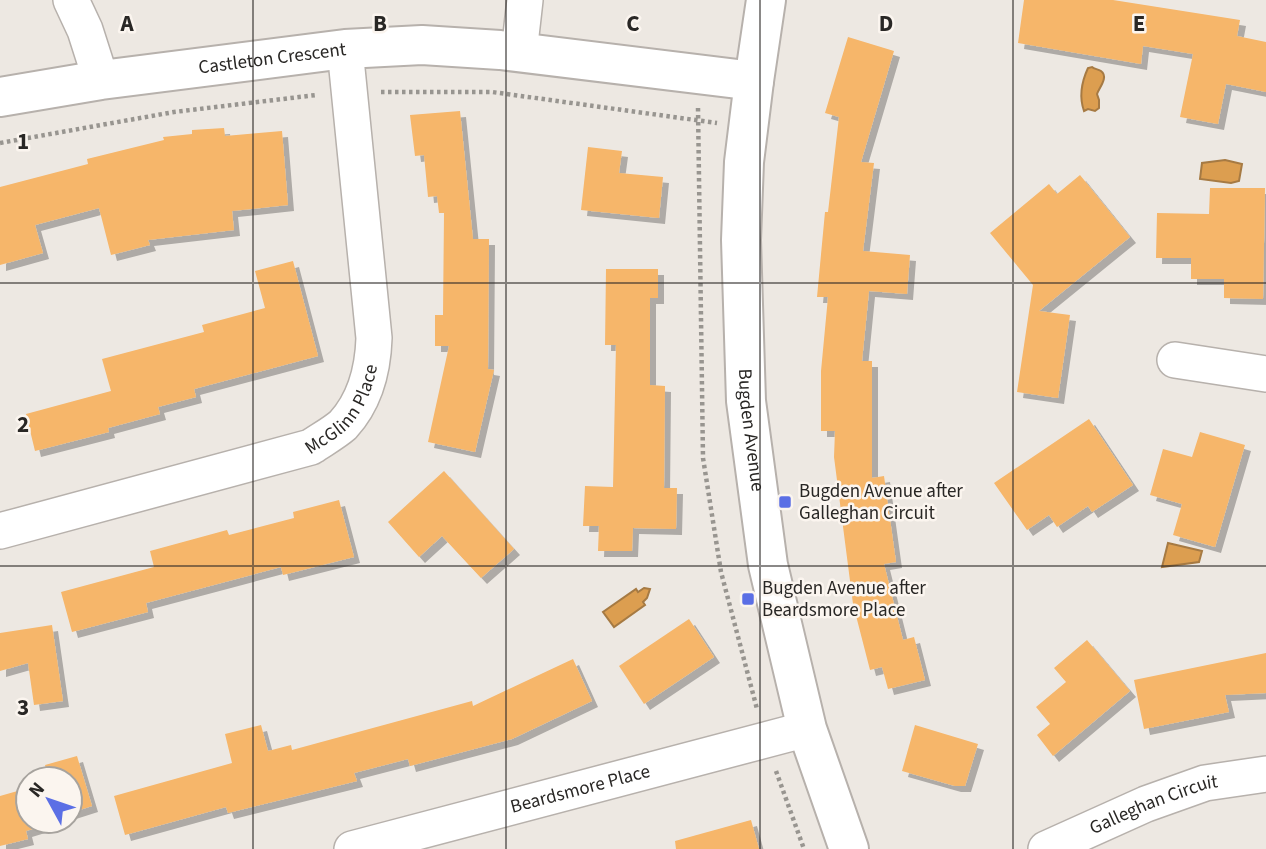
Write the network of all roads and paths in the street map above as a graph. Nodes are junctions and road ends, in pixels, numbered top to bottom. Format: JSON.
{"nodes":[{"id":1,"x":71,"y":0,"type":"edge"},
{"id":2,"x":525,"y":0,"type":"edge"},
{"id":3,"x":766,"y":0,"type":"edge"},
{"id":4,"x":345,"y":49,"type":"junction"},
{"id":5,"x":519,"y":53,"type":"junction"},
{"id":6,"x":101,"y":80,"type":"junction"},
{"id":7,"x":754,"y":81,"type":"junction"},
{"id":8,"x":0,"y":97,"type":"edge"},
{"id":9,"x":1175,"y":360,"type":"dead end"},
{"id":10,"x":1266,"y":374,"type":"edge"},
{"id":11,"x":0,"y":531,"type":"edge"},
{"id":12,"x":807,"y":729,"type":"junction"},
{"id":13,"x":1266,"y":774,"type":"edge"},
{"id":14,"x":352,"y":849,"type":"edge"},
{"id":15,"x":849,"y":849,"type":"edge"},
{"id":16,"x":1046,"y":849,"type":"edge"}],
"edges":[{"from":1,"to":6,"type":"street"},
{"from":2,"to":5,"type":"street"},
{"from":3,"to":7,"type":"street","name":"Bugden Avenue"},
{"from":4,"to":5,"type":"street","name":"Castleton Crescent"},
{"from":4,"to":6,"type":"street","name":"Castleton Crescent"},
{"from":4,"to":11,"type":"street","name":"McGlinn Place"},
{"from":5,"to":7,"type":"street","name":"Castleton Crescent"},
{"from":6,"to":8,"type":"street","name":"Castleton Crescent"},
{"from":7,"to":12,"type":"street","name":"Bugden Avenue"},
{"from":9,"to":10,"type":"street"},
{"from":12,"to":14,"type":"street","name":"Beardsmore Place"},
{"from":12,"to":15,"type":"street","name":"Bugden Avenue"},
{"from":13,"to":16,"type":"street","name":"Galleghan Circuit"}]}
